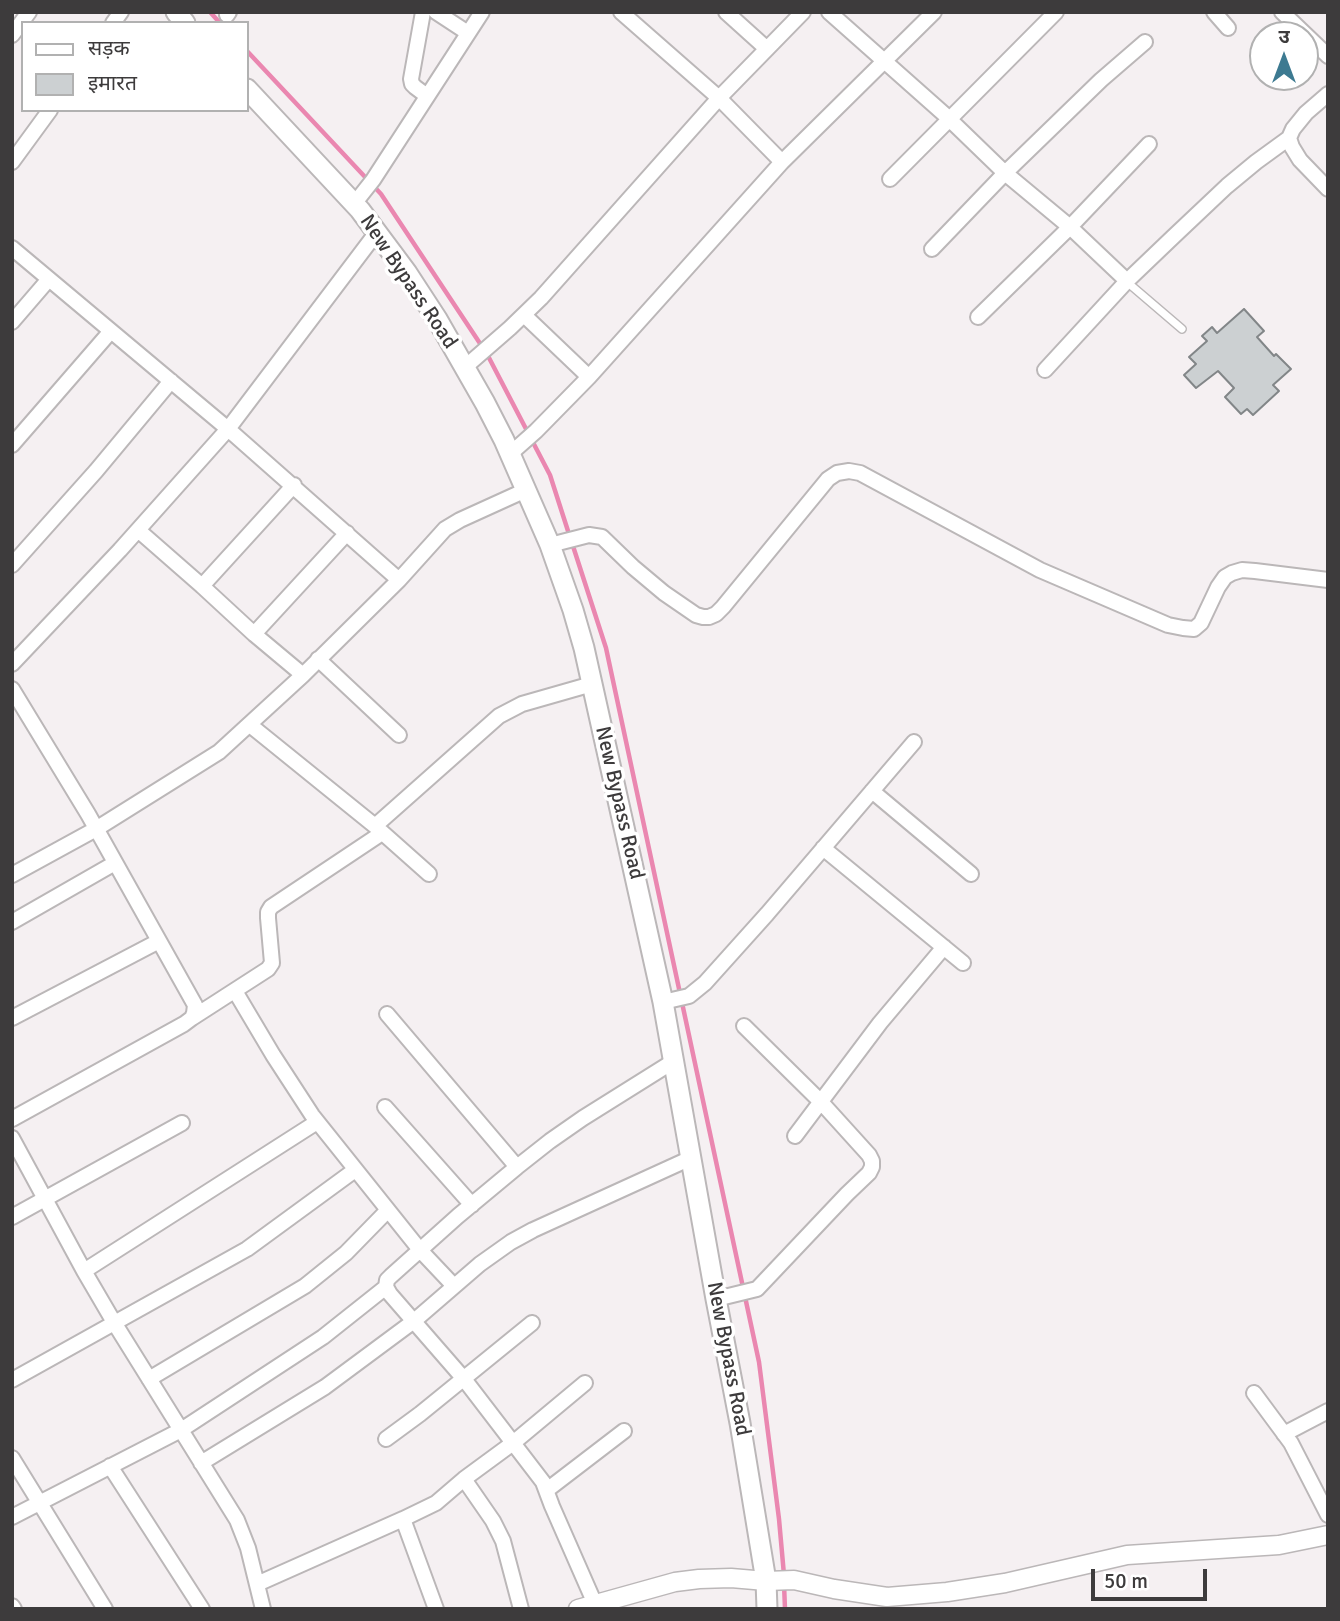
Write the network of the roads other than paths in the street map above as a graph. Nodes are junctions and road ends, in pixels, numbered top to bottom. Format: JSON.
{"nodes":[{"id":1,"x":423,"y":12,"type":"edge"},
{"id":2,"x":436,"y":12,"type":"edge"},
{"id":3,"x":482,"y":12,"type":"edge"},
{"id":4,"x":621,"y":12,"type":"edge"},
{"id":5,"x":726,"y":12,"type":"edge"},
{"id":6,"x":803,"y":12,"type":"edge"},
{"id":7,"x":934,"y":12,"type":"edge"},
{"id":8,"x":1056,"y":12,"type":"edge"},
{"id":9,"x":1214,"y":12,"type":"edge"},
{"id":10,"x":1282,"y":12,"type":"edge"},
{"id":11,"x":835,"y":14,"type":"edge"},
{"id":12,"x":1228,"y":28,"type":"dead end"},
{"id":13,"x":468,"y":33,"type":"junction"},
{"id":14,"x":1145,"y":41,"type":"dead end"},
{"id":15,"x":767,"y":49,"type":"junction"},
{"id":16,"x":1328,"y":56,"type":"edge"},
{"id":17,"x":885,"y":62,"type":"junction"},
{"id":18,"x":248,"y":90,"type":"edge"},
{"id":19,"x":1328,"y":94,"type":"edge"},
{"id":20,"x":427,"y":96,"type":"junction"},
{"id":21,"x":719,"y":98,"type":"junction"},
{"id":22,"x":49,"y":112,"type":"edge"},
{"id":23,"x":949,"y":118,"type":"junction"},
{"id":24,"x":1289,"y":138,"type":"junction"},
{"id":25,"x":1149,"y":144,"type":"dead end"},
{"id":26,"x":12,"y":162,"type":"edge"},
{"id":27,"x":782,"y":162,"type":"junction"},
{"id":28,"x":1005,"y":173,"type":"junction"},
{"id":29,"x":890,"y":179,"type":"dead end"},
{"id":30,"x":1328,"y":190,"type":"edge"},
{"id":31,"x":358,"y":198,"type":"junction"},
{"id":32,"x":1070,"y":228,"type":"junction"},
{"id":33,"x":377,"y":232,"type":"junction"},
{"id":34,"x":12,"y":248,"type":"edge"},
{"id":35,"x":932,"y":249,"type":"dead end"},
{"id":36,"x":49,"y":279,"type":"junction"},
{"id":37,"x":1127,"y":281,"type":"junction"},
{"id":38,"x":524,"y":315,"type":"junction"},
{"id":39,"x":978,"y":317,"type":"dead end"},
{"id":40,"x":12,"y":322,"type":"edge"},
{"id":41,"x":1182,"y":329,"type":"dead end"},
{"id":42,"x":111,"y":331,"type":"junction"},
{"id":43,"x":469,"y":364,"type":"junction"},
{"id":44,"x":1045,"y":370,"type":"dead end"},
{"id":45,"x":589,"y":377,"type":"junction"},
{"id":46,"x":171,"y":381,"type":"junction"},
{"id":47,"x":228,"y":429,"type":"junction"},
{"id":48,"x":12,"y":444,"type":"edge"},
{"id":49,"x":510,"y":454,"type":"junction"},
{"id":50,"x":294,"y":485,"type":"junction"},
{"id":51,"x":526,"y":490,"type":"junction"},
{"id":52,"x":138,"y":530,"type":"junction"},
{"id":53,"x":347,"y":533,"type":"junction"},
{"id":54,"x":550,"y":545,"type":"junction"},
{"id":55,"x":12,"y":565,"type":"edge"},
{"id":56,"x":399,"y":580,"type":"junction"},
{"id":57,"x":1328,"y":580,"type":"edge"},
{"id":58,"x":202,"y":586,"type":"junction"},
{"id":59,"x":254,"y":634,"type":"junction"},
{"id":60,"x":318,"y":659,"type":"junction"},
{"id":61,"x":12,"y":664,"type":"edge"},
{"id":62,"x":303,"y":675,"type":"junction"},
{"id":63,"x":592,"y":684,"type":"junction"},
{"id":64,"x":12,"y":689,"type":"edge"},
{"id":65,"x":250,"y":725,"type":"junction"},
{"id":66,"x":399,"y":735,"type":"dead end"},
{"id":67,"x":914,"y":742,"type":"dead end"},
{"id":68,"x":872,"y":791,"type":"junction"},
{"id":69,"x":96,"y":829,"type":"junction"},
{"id":70,"x":378,"y":829,"type":"junction"},
{"id":71,"x":823,"y":848,"type":"junction"},
{"id":72,"x":115,"y":863,"type":"junction"},
{"id":73,"x":429,"y":874,"type":"dead end"},
{"id":74,"x":971,"y":874,"type":"dead end"},
{"id":75,"x":12,"y":876,"type":"edge"},
{"id":76,"x":12,"y":922,"type":"edge"},
{"id":77,"x":159,"y":941,"type":"junction"},
{"id":78,"x":944,"y":947,"type":"junction"},
{"id":79,"x":963,"y":963,"type":"dead end"},
{"id":80,"x":235,"y":991,"type":"junction"},
{"id":81,"x":676,"y":999,"type":"junction"},
{"id":82,"x":387,"y":1014,"type":"dead end"},
{"id":83,"x":12,"y":1018,"type":"edge"},
{"id":84,"x":192,"y":1018,"type":"junction"},
{"id":85,"x":744,"y":1026,"type":"dead end"},
{"id":86,"x":674,"y":1061,"type":"junction"},
{"id":87,"x":821,"y":1102,"type":"junction"},
{"id":88,"x":385,"y":1107,"type":"dead end"},
{"id":89,"x":12,"y":1119,"type":"edge"},
{"id":90,"x":317,"y":1122,"type":"junction"},
{"id":91,"x":182,"y":1124,"type":"dead end"},
{"id":92,"x":795,"y":1136,"type":"dead end"},
{"id":93,"x":13,"y":1142,"type":"edge"},
{"id":94,"x":691,"y":1158,"type":"junction"},
{"id":95,"x":517,"y":1167,"type":"junction"},
{"id":96,"x":355,"y":1170,"type":"junction"},
{"id":97,"x":44,"y":1199,"type":"junction"},
{"id":98,"x":472,"y":1205,"type":"junction"},
{"id":99,"x":388,"y":1210,"type":"junction"},
{"id":100,"x":12,"y":1217,"type":"edge"},
{"id":101,"x":420,"y":1250,"type":"junction"},
{"id":102,"x":84,"y":1272,"type":"junction"},
{"id":103,"x":454,"y":1286,"type":"junction"},
{"id":104,"x":386,"y":1287,"type":"junction"},
{"id":105,"x":716,"y":1299,"type":"junction"},
{"id":106,"x":414,"y":1321,"type":"junction"},
{"id":107,"x":532,"y":1323,"type":"dead end"},
{"id":108,"x":115,"y":1324,"type":"junction"},
{"id":109,"x":149,"y":1379,"type":"junction"},
{"id":110,"x":464,"y":1379,"type":"junction"},
{"id":111,"x":12,"y":1380,"type":"edge"},
{"id":112,"x":584,"y":1383,"type":"dead end"},
{"id":113,"x":1254,"y":1393,"type":"dead end"},
{"id":114,"x":1328,"y":1412,"type":"edge"},
{"id":115,"x":181,"y":1430,"type":"junction"},
{"id":116,"x":624,"y":1431,"type":"dead end"},
{"id":117,"x":1284,"y":1434,"type":"junction"},
{"id":118,"x":386,"y":1440,"type":"dead end"},
{"id":119,"x":513,"y":1443,"type":"junction"},
{"id":120,"x":12,"y":1458,"type":"edge"},
{"id":121,"x":201,"y":1463,"type":"junction"},
{"id":122,"x":110,"y":1466,"type":"junction"},
{"id":123,"x":464,"y":1479,"type":"junction"},
{"id":124,"x":547,"y":1490,"type":"junction"},
{"id":125,"x":41,"y":1503,"type":"junction"},
{"id":126,"x":1328,"y":1515,"type":"edge"},
{"id":127,"x":12,"y":1517,"type":"edge"},
{"id":128,"x":404,"y":1519,"type":"junction"},
{"id":129,"x":1328,"y":1535,"type":"edge"},
{"id":130,"x":770,"y":1580,"type":"junction"},
{"id":131,"x":257,"y":1584,"type":"junction"},
{"id":132,"x":586,"y":1606,"type":"edge"},
{"id":133,"x":105,"y":1609,"type":"edge"},
{"id":134,"x":202,"y":1609,"type":"edge"},
{"id":135,"x":263,"y":1609,"type":"edge"},
{"id":136,"x":436,"y":1609,"type":"edge"},
{"id":137,"x":521,"y":1609,"type":"edge"},
{"id":138,"x":767,"y":1609,"type":"edge"}],
"edges":[{"from":1,"to":20,"type":"street"},
{"from":2,"to":13,"type":"street"},
{"from":3,"to":13,"type":"street"},
{"from":4,"to":21,"type":"street"},
{"from":5,"to":15,"type":"street"},
{"from":6,"to":15,"type":"street"},
{"from":7,"to":17,"type":"street"},
{"from":8,"to":23,"type":"street"},
{"from":9,"to":12,"type":"street"},
{"from":10,"to":16,"type":"street"},
{"from":11,"to":17,"type":"street"},
{"from":13,"to":20,"type":"street"},
{"from":14,"to":28,"type":"street"},
{"from":15,"to":21,"type":"street"},
{"from":17,"to":23,"type":"street"},
{"from":17,"to":27,"type":"street"},
{"from":18,"to":31,"type":"main road","name":"New Bypass Road"},
{"from":19,"to":24,"type":"street"},
{"from":20,"to":31,"type":"street"},
{"from":21,"to":27,"type":"street"},
{"from":21,"to":38,"type":"street"},
{"from":22,"to":26,"type":"street"},
{"from":23,"to":28,"type":"street"},
{"from":23,"to":29,"type":"street"},
{"from":24,"to":30,"type":"street"},
{"from":24,"to":37,"type":"street"},
{"from":25,"to":32,"type":"street"},
{"from":27,"to":45,"type":"street"},
{"from":28,"to":32,"type":"street"},
{"from":28,"to":35,"type":"street"},
{"from":31,"to":33,"type":"main road","name":"New Bypass Road"},
{"from":32,"to":37,"type":"street"},
{"from":32,"to":39,"type":"street"},
{"from":33,"to":43,"type":"main road","name":"New Bypass Road"},
{"from":33,"to":47,"type":"street"},
{"from":34,"to":36,"type":"street"},
{"from":36,"to":40,"type":"street"},
{"from":36,"to":42,"type":"street"},
{"from":37,"to":41,"type":"lane"},
{"from":37,"to":44,"type":"street"},
{"from":38,"to":43,"type":"street"},
{"from":38,"to":45,"type":"street"},
{"from":42,"to":46,"type":"street"},
{"from":42,"to":48,"type":"street"},
{"from":43,"to":49,"type":"main road","name":"New Bypass Road"},
{"from":45,"to":49,"type":"street"},
{"from":46,"to":47,"type":"street"},
{"from":46,"to":55,"type":"street"},
{"from":47,"to":50,"type":"street"},
{"from":47,"to":52,"type":"street"},
{"from":49,"to":51,"type":"main road","name":"New Bypass Road"},
{"from":50,"to":53,"type":"street"},
{"from":50,"to":58,"type":"street"},
{"from":51,"to":54,"type":"main road","name":"New Bypass Road"},
{"from":51,"to":56,"type":"street"},
{"from":52,"to":58,"type":"street"},
{"from":52,"to":61,"type":"street"},
{"from":53,"to":56,"type":"street"},
{"from":53,"to":59,"type":"street"},
{"from":54,"to":57,"type":"street"},
{"from":54,"to":63,"type":"main road","name":"New Bypass Road"},
{"from":56,"to":60,"type":"street"},
{"from":58,"to":59,"type":"street"},
{"from":59,"to":62,"type":"street"},
{"from":60,"to":62,"type":"street"},
{"from":60,"to":66,"type":"street"},
{"from":62,"to":65,"type":"street"},
{"from":63,"to":70,"type":"street"},
{"from":63,"to":81,"type":"main road","name":"New Bypass Road"},
{"from":64,"to":69,"type":"street"},
{"from":65,"to":69,"type":"street"},
{"from":65,"to":70,"type":"street"},
{"from":67,"to":68,"type":"street"},
{"from":68,"to":71,"type":"street"},
{"from":68,"to":74,"type":"street"},
{"from":69,"to":72,"type":"street"},
{"from":69,"to":75,"type":"street"},
{"from":70,"to":73,"type":"street"},
{"from":70,"to":80,"type":"street"},
{"from":71,"to":78,"type":"street"},
{"from":71,"to":81,"type":"street"},
{"from":72,"to":76,"type":"street"},
{"from":72,"to":77,"type":"street"},
{"from":77,"to":83,"type":"street"},
{"from":77,"to":84,"type":"street"},
{"from":78,"to":79,"type":"street"},
{"from":78,"to":87,"type":"street"},
{"from":80,"to":84,"type":"street"},
{"from":80,"to":90,"type":"street"},
{"from":81,"to":86,"type":"main road","name":"New Bypass Road"},
{"from":82,"to":95,"type":"street"},
{"from":84,"to":89,"type":"street"},
{"from":85,"to":87,"type":"street"},
{"from":86,"to":94,"type":"main road","name":"New Bypass Road"},
{"from":86,"to":95,"type":"street"},
{"from":87,"to":92,"type":"street"},
{"from":87,"to":105,"type":"street"},
{"from":88,"to":98,"type":"street"},
{"from":90,"to":96,"type":"street"},
{"from":90,"to":102,"type":"street"},
{"from":91,"to":97,"type":"street"},
{"from":93,"to":97,"type":"street"},
{"from":94,"to":103,"type":"street"},
{"from":94,"to":105,"type":"main road","name":"New Bypass Road"},
{"from":95,"to":98,"type":"street"},
{"from":96,"to":99,"type":"street"},
{"from":96,"to":108,"type":"street"},
{"from":97,"to":100,"type":"street"},
{"from":97,"to":102,"type":"street"},
{"from":98,"to":101,"type":"street"},
{"from":99,"to":101,"type":"street"},
{"from":99,"to":109,"type":"street"},
{"from":101,"to":103,"type":"street"},
{"from":101,"to":104,"type":"street"},
{"from":102,"to":108,"type":"street"},
{"from":103,"to":106,"type":"street"},
{"from":104,"to":106,"type":"street"},
{"from":104,"to":115,"type":"street"},
{"from":105,"to":130,"type":"main road","name":"New Bypass Road"},
{"from":106,"to":110,"type":"street"},
{"from":106,"to":121,"type":"street"},
{"from":107,"to":110,"type":"street"},
{"from":108,"to":109,"type":"street"},
{"from":108,"to":111,"type":"street"},
{"from":109,"to":115,"type":"street"},
{"from":110,"to":118,"type":"street"},
{"from":110,"to":119,"type":"street"},
{"from":112,"to":119,"type":"street"},
{"from":113,"to":117,"type":"street"},
{"from":114,"to":117,"type":"street"},
{"from":115,"to":121,"type":"street"},
{"from":115,"to":122,"type":"street"},
{"from":116,"to":124,"type":"street"},
{"from":117,"to":126,"type":"street"},
{"from":119,"to":123,"type":"street"},
{"from":119,"to":124,"type":"street"},
{"from":120,"to":125,"type":"street"},
{"from":121,"to":131,"type":"street"},
{"from":122,"to":125,"type":"street"},
{"from":122,"to":134,"type":"street"},
{"from":123,"to":128,"type":"street"},
{"from":123,"to":137,"type":"street"},
{"from":124,"to":132,"type":"street"},
{"from":125,"to":127,"type":"street"},
{"from":125,"to":133,"type":"street"},
{"from":128,"to":131,"type":"street"},
{"from":128,"to":136,"type":"street"},
{"from":129,"to":130,"type":"street"},
{"from":130,"to":132,"type":"street"},
{"from":130,"to":138,"type":"main road","name":"New Bypass Road"},
{"from":131,"to":135,"type":"street"}]}
